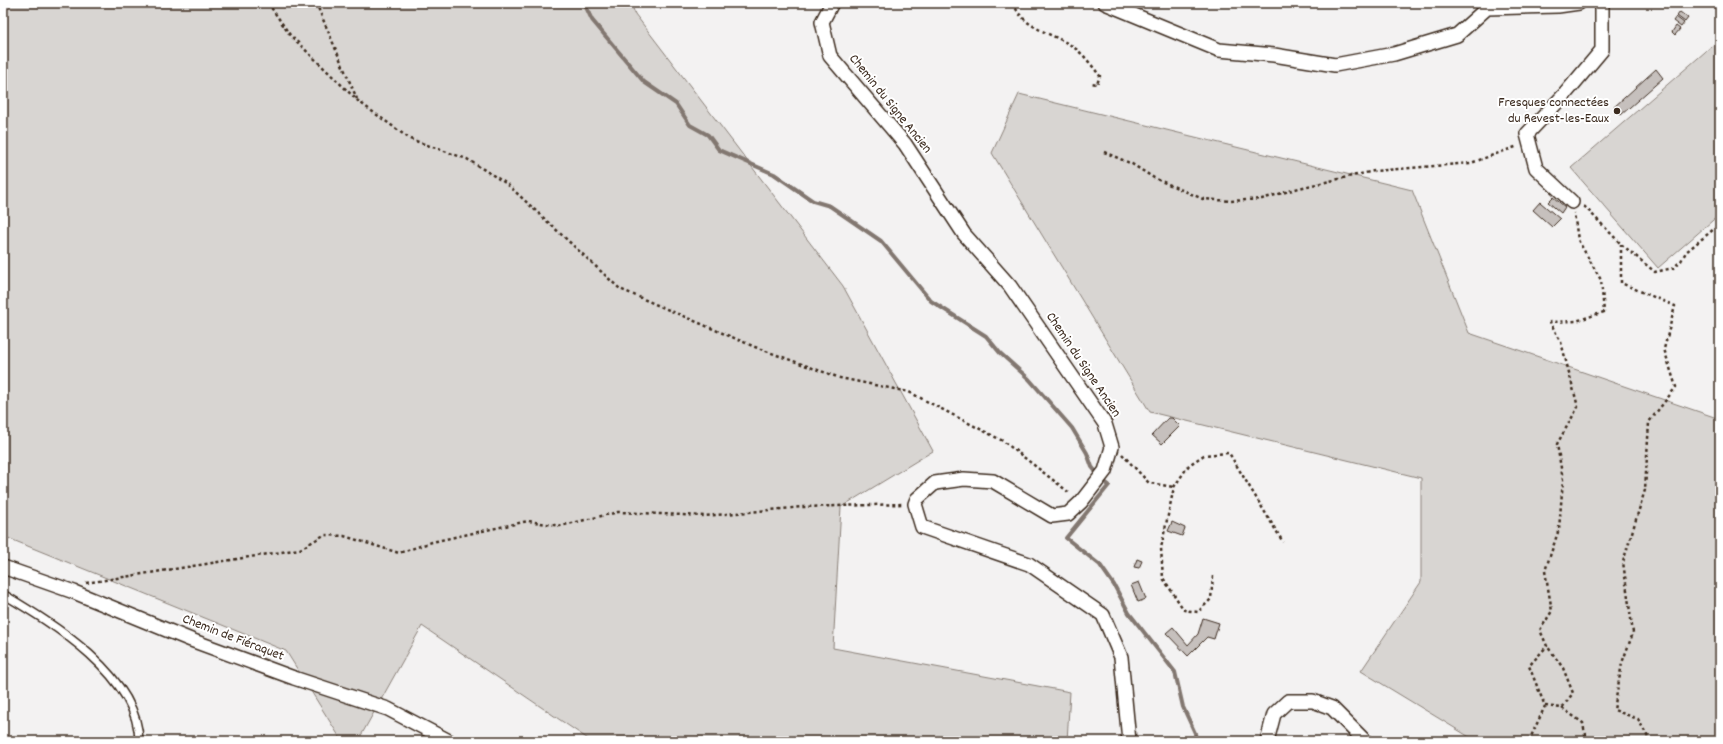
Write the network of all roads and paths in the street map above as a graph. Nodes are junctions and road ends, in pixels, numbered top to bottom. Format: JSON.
{"nodes":[{"id":1,"x":268,"y":3,"type":"edge"},
{"id":2,"x":316,"y":3,"type":"edge"},
{"id":3,"x":832,"y":3,"type":"edge"},
{"id":4,"x":1013,"y":3,"type":"edge"},
{"id":5,"x":1105,"y":3,"type":"edge"},
{"id":6,"x":1579,"y":3,"type":"edge"},
{"id":7,"x":1602,"y":3,"type":"edge"},
{"id":8,"x":1091,"y":83,"type":"dead end"},
{"id":9,"x":358,"y":101,"type":"junction"},
{"id":10,"x":1529,"y":142,"type":"junction"},
{"id":11,"x":1104,"y":152,"type":"dead end"},
{"id":12,"x":1572,"y":202,"type":"junction"},
{"id":13,"x":1720,"y":224,"type":"edge"},
{"id":14,"x":1621,"y":244,"type":"junction"},
{"id":15,"x":1112,"y":447,"type":"junction"},
{"id":16,"x":1174,"y":487,"type":"junction"},
{"id":17,"x":1081,"y":502,"type":"junction"},
{"id":18,"x":915,"y":504,"type":"junction"},
{"id":19,"x":1282,"y":542,"type":"dead end"},
{"id":20,"x":3,"y":567,"type":"edge"},
{"id":21,"x":1213,"y":576,"type":"dead end"},
{"id":22,"x":85,"y":583,"type":"dead end"},
{"id":23,"x":3,"y":594,"type":"edge"},
{"id":24,"x":1547,"y":646,"type":"junction"},
{"id":25,"x":1545,"y":706,"type":"junction"},
{"id":26,"x":1562,"y":708,"type":"junction"},
{"id":27,"x":139,"y":741,"type":"edge"},
{"id":28,"x":449,"y":741,"type":"edge"},
{"id":29,"x":1129,"y":741,"type":"edge"},
{"id":30,"x":1267,"y":741,"type":"edge"},
{"id":31,"x":1365,"y":741,"type":"edge"},
{"id":32,"x":1529,"y":741,"type":"edge"},
{"id":33,"x":1586,"y":741,"type":"edge"},
{"id":34,"x":1650,"y":741,"type":"edge"}],
"edges":[{"from":1,"to":9,"type":"path"},
{"from":2,"to":9,"type":"path"},
{"from":3,"to":15,"type":"street","name":"Chemin du Signe Ancien"},
{"from":4,"to":8,"type":"path"},
{"from":5,"to":6,"type":"street"},
{"from":7,"to":10,"type":"street"},
{"from":9,"to":17,"type":"path"},
{"from":10,"to":11,"type":"path"},
{"from":10,"to":12,"type":"street"},
{"from":12,"to":14,"type":"path"},
{"from":12,"to":24,"type":"path"},
{"from":13,"to":14,"type":"path"},
{"from":14,"to":34,"type":"path"},
{"from":15,"to":16,"type":"path"},
{"from":15,"to":17,"type":"street"},
{"from":16,"to":19,"type":"path"},
{"from":16,"to":21,"type":"path"},
{"from":17,"to":18,"type":"street"},
{"from":18,"to":22,"type":"path"},
{"from":18,"to":29,"type":"street"},
{"from":20,"to":28,"type":"street","name":"Chemin de Fiéraquet"},
{"from":23,"to":27,"type":"lane"},
{"from":24,"to":25,"type":"path"},
{"from":24,"to":26,"type":"path"},
{"from":25,"to":26,"type":"path"},
{"from":25,"to":32,"type":"path"},
{"from":26,"to":33,"type":"path"},
{"from":30,"to":31,"type":"street"}]}
